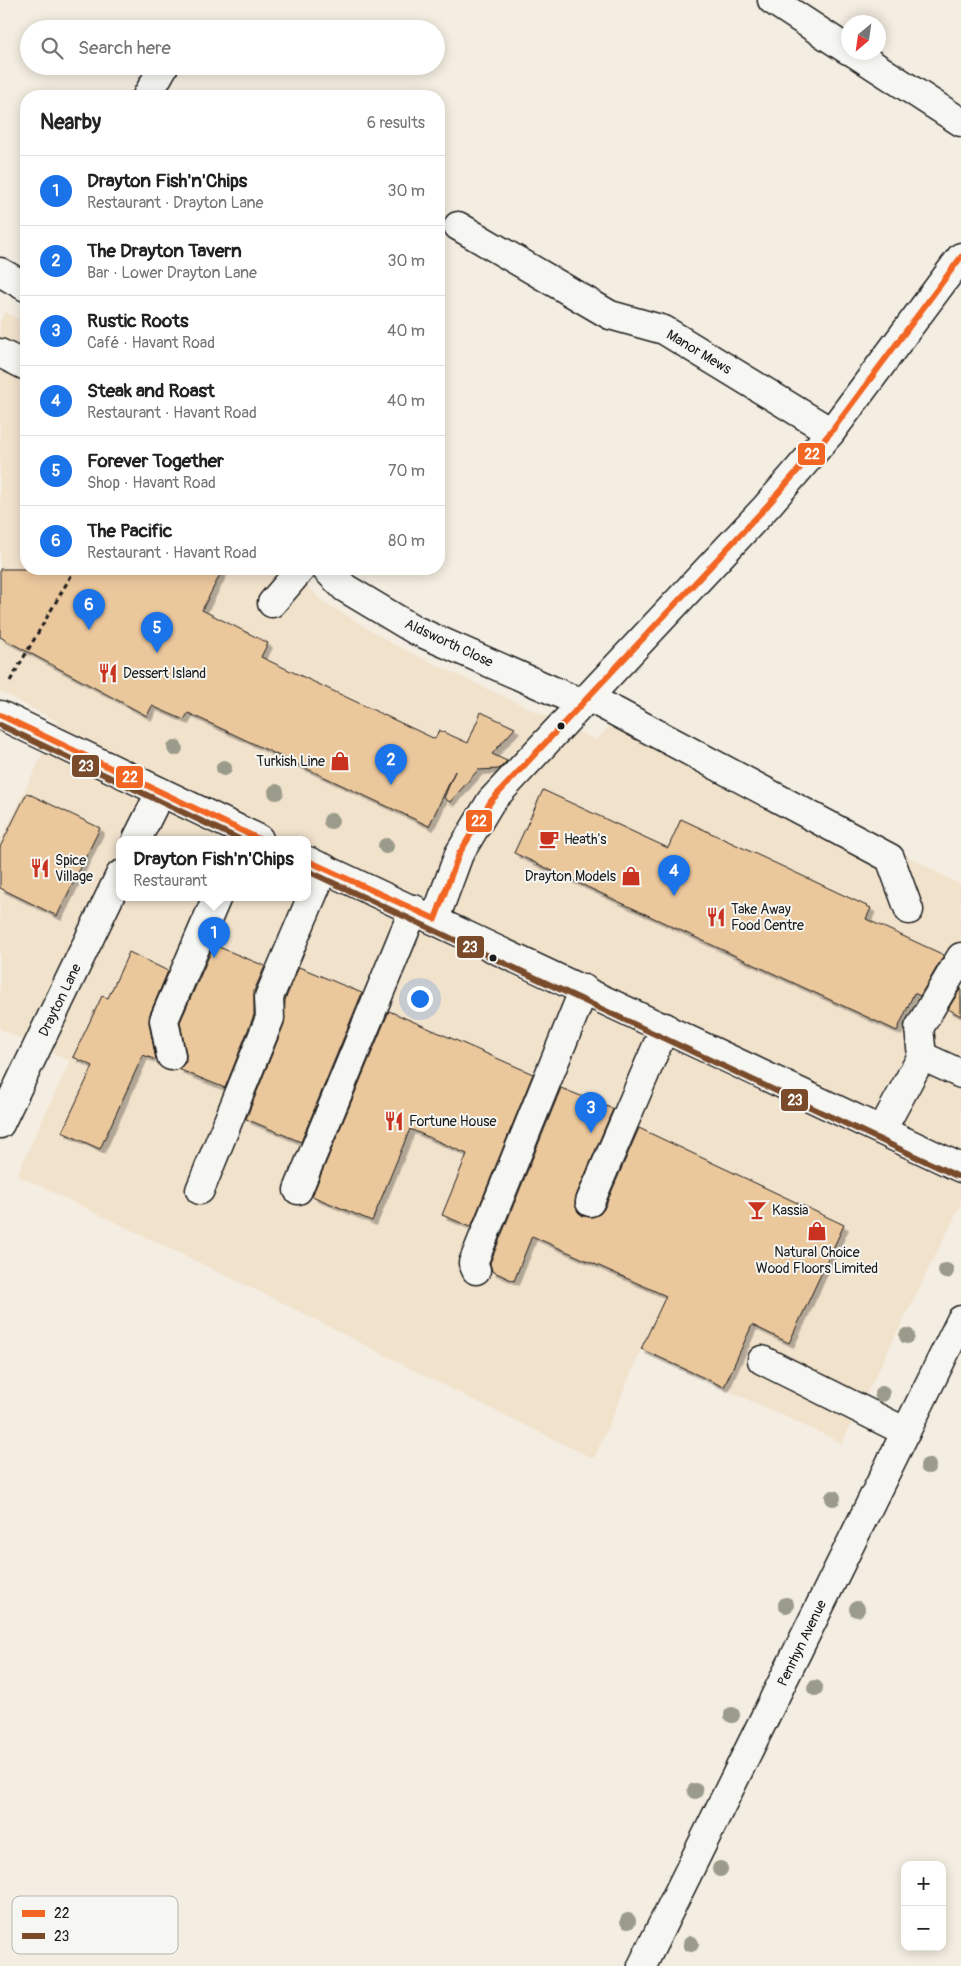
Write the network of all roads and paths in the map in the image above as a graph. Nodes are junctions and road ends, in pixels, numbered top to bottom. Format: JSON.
{"nodes":[{"id":1,"x":772,"y":0,"type":"edge"},
{"id":2,"x":841,"y":45,"type":"edge"},
{"id":3,"x":865,"y":60,"type":"edge"},
{"id":4,"x":159,"y":75,"type":"edge"},
{"id":5,"x":150,"y":90,"type":"edge"},
{"id":6,"x":961,"y":122,"type":"edge"},
{"id":7,"x":458,"y":226,"type":"dead end"},
{"id":8,"x":961,"y":257,"type":"edge"},
{"id":9,"x":0,"y":272,"type":"edge"},
{"id":10,"x":20,"y":284,"type":"edge"},
{"id":11,"x":0,"y":353,"type":"edge"},
{"id":12,"x":20,"y":363,"type":"edge"},
{"id":13,"x":831,"y":432,"type":"junction"},
{"id":14,"x":72,"y":575,"type":"edge"},
{"id":15,"x":296,"y":575,"type":"edge"},
{"id":16,"x":332,"y":575,"type":"edge"},
{"id":17,"x":272,"y":604,"type":"dead end"},
{"id":18,"x":9,"y":683,"type":"dead end"},
{"id":19,"x":584,"y":700,"type":"junction"},
{"id":20,"x":0,"y":715,"type":"edge"},
{"id":21,"x":160,"y":793,"type":"junction"},
{"id":22,"x":139,"y":836,"type":"edge"},
{"id":23,"x":247,"y":836,"type":"edge"},
{"id":24,"x":316,"y":864,"type":"edge"},
{"id":25,"x":311,"y":878,"type":"edge"},
{"id":26,"x":116,"y":883,"type":"edge"},
{"id":27,"x":215,"y":901,"type":"edge"},
{"id":28,"x":303,"y":901,"type":"edge"},
{"id":29,"x":909,"y":910,"type":"dead end"},
{"id":30,"x":425,"y":914,"type":"junction"},
{"id":31,"x":961,"y":957,"type":"edge"},
{"id":32,"x":584,"y":989,"type":"junction"},
{"id":33,"x":666,"y":1028,"type":"junction"},
{"id":34,"x":171,"y":1056,"type":"dead end"},
{"id":35,"x":922,"y":1056,"type":"junction"},
{"id":36,"x":961,"y":1074,"type":"edge"},
{"id":37,"x":0,"y":1124,"type":"edge"},
{"id":38,"x":882,"y":1130,"type":"junction"},
{"id":39,"x":961,"y":1168,"type":"edge"},
{"id":40,"x":200,"y":1190,"type":"dead end"},
{"id":41,"x":298,"y":1190,"type":"dead end"},
{"id":42,"x":590,"y":1202,"type":"dead end"},
{"id":43,"x":476,"y":1270,"type":"dead end"},
{"id":44,"x":961,"y":1320,"type":"edge"},
{"id":45,"x":762,"y":1360,"type":"dead end"},
{"id":46,"x":906,"y":1432,"type":"junction"},
{"id":47,"x":642,"y":1966,"type":"edge"}],
"edges":[{"from":1,"to":2,"type":"street"},
{"from":3,"to":6,"type":"street"},
{"from":4,"to":5,"type":"street"},
{"from":7,"to":13,"type":"street","name":"Manor Mews"},
{"from":8,"to":13,"type":"street"},
{"from":9,"to":10,"type":"street"},
{"from":11,"to":12,"type":"street"},
{"from":13,"to":19,"type":"street"},
{"from":14,"to":18,"type":"path"},
{"from":15,"to":17,"type":"street"},
{"from":16,"to":19,"type":"street","name":"Aldsworth Close"},
{"from":19,"to":29,"type":"street","name":"Aldsworth Close"},
{"from":19,"to":30,"type":"street"},
{"from":20,"to":21,"type":"street"},
{"from":21,"to":22,"type":"street"},
{"from":21,"to":23,"type":"street"},
{"from":24,"to":25,"type":"street"},
{"from":24,"to":30,"type":"street"},
{"from":26,"to":37,"type":"street","name":"Drayton Lane"},
{"from":27,"to":34,"type":"street"},
{"from":28,"to":40,"type":"street"},
{"from":30,"to":32,"type":"street"},
{"from":30,"to":41,"type":"street"},
{"from":31,"to":35,"type":"street"},
{"from":32,"to":33,"type":"street"},
{"from":32,"to":43,"type":"street"},
{"from":33,"to":38,"type":"street"},
{"from":33,"to":42,"type":"street"},
{"from":35,"to":36,"type":"street"},
{"from":35,"to":38,"type":"street"},
{"from":38,"to":39,"type":"street"},
{"from":44,"to":46,"type":"street","name":"Penrhyn Avenue"},
{"from":45,"to":46,"type":"street"},
{"from":46,"to":47,"type":"street","name":"Penrhyn Avenue"}]}
